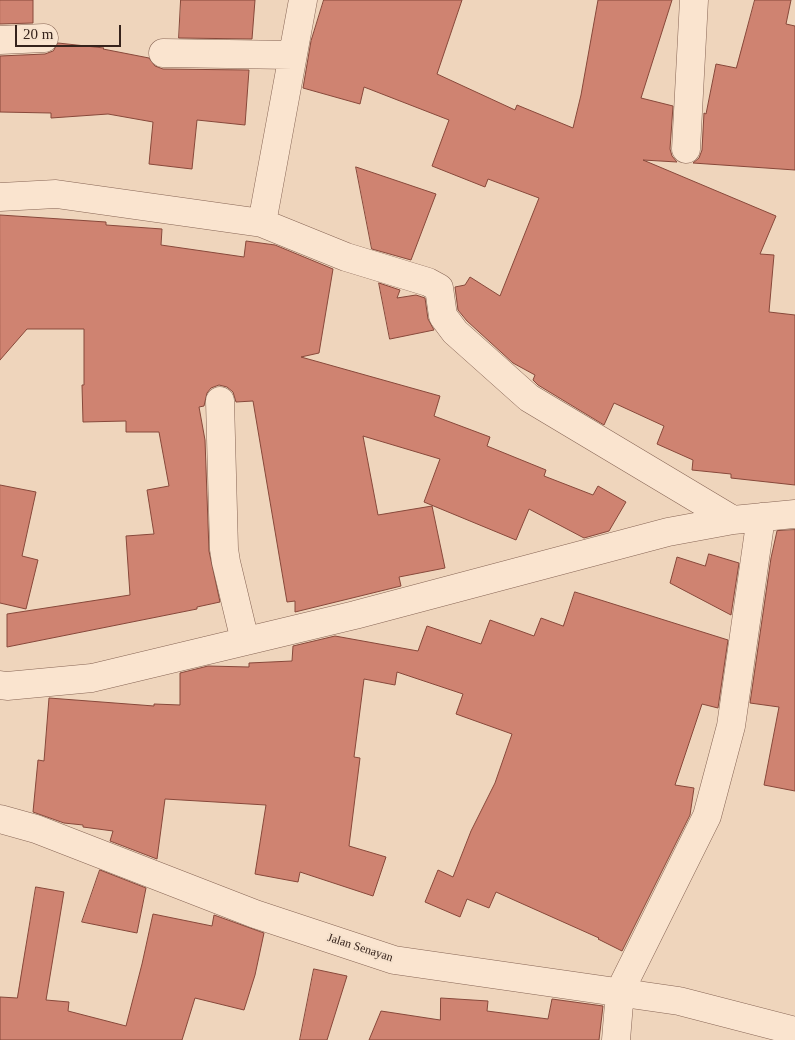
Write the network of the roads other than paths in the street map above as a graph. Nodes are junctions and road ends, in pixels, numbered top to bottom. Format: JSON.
{"nodes":[{"id":1,"x":302,"y":0,"type":"edge"},
{"id":2,"x":694,"y":0,"type":"edge"},
{"id":3,"x":44,"y":38,"type":"dead end"},
{"id":4,"x":0,"y":40,"type":"edge"},
{"id":5,"x":163,"y":53,"type":"dead end"},
{"id":6,"x":292,"y":55,"type":"junction"},
{"id":7,"x":686,"y":149,"type":"dead end"},
{"id":8,"x":0,"y":197,"type":"edge"},
{"id":9,"x":262,"y":223,"type":"junction"},
{"id":10,"x":220,"y":400,"type":"dead end"},
{"id":11,"x":795,"y":514,"type":"edge"},
{"id":12,"x":761,"y":517,"type":"junction"},
{"id":13,"x":733,"y":520,"type":"junction"},
{"id":14,"x":245,"y":641,"type":"junction"},
{"id":15,"x":0,"y":685,"type":"edge"},
{"id":16,"x":0,"y":819,"type":"edge"},
{"id":17,"x":620,"y":991,"type":"junction"},
{"id":18,"x":795,"y":1031,"type":"edge"},
{"id":19,"x":616,"y":1040,"type":"edge"}],
"edges":[{"from":1,"to":6,"type":"street"},
{"from":2,"to":7,"type":"street"},
{"from":3,"to":4,"type":"street"},
{"from":5,"to":6,"type":"street"},
{"from":6,"to":9,"type":"street"},
{"from":8,"to":9,"type":"street"},
{"from":9,"to":13,"type":"street"},
{"from":10,"to":14,"type":"street"},
{"from":11,"to":12,"type":"street"},
{"from":12,"to":13,"type":"street"},
{"from":12,"to":17,"type":"street"},
{"from":13,"to":14,"type":"street"},
{"from":14,"to":15,"type":"street"},
{"from":16,"to":17,"type":"street","name":"Jalan Senayan"},
{"from":17,"to":18,"type":"street","name":"Jalan Senayan"},
{"from":17,"to":19,"type":"street"}]}
